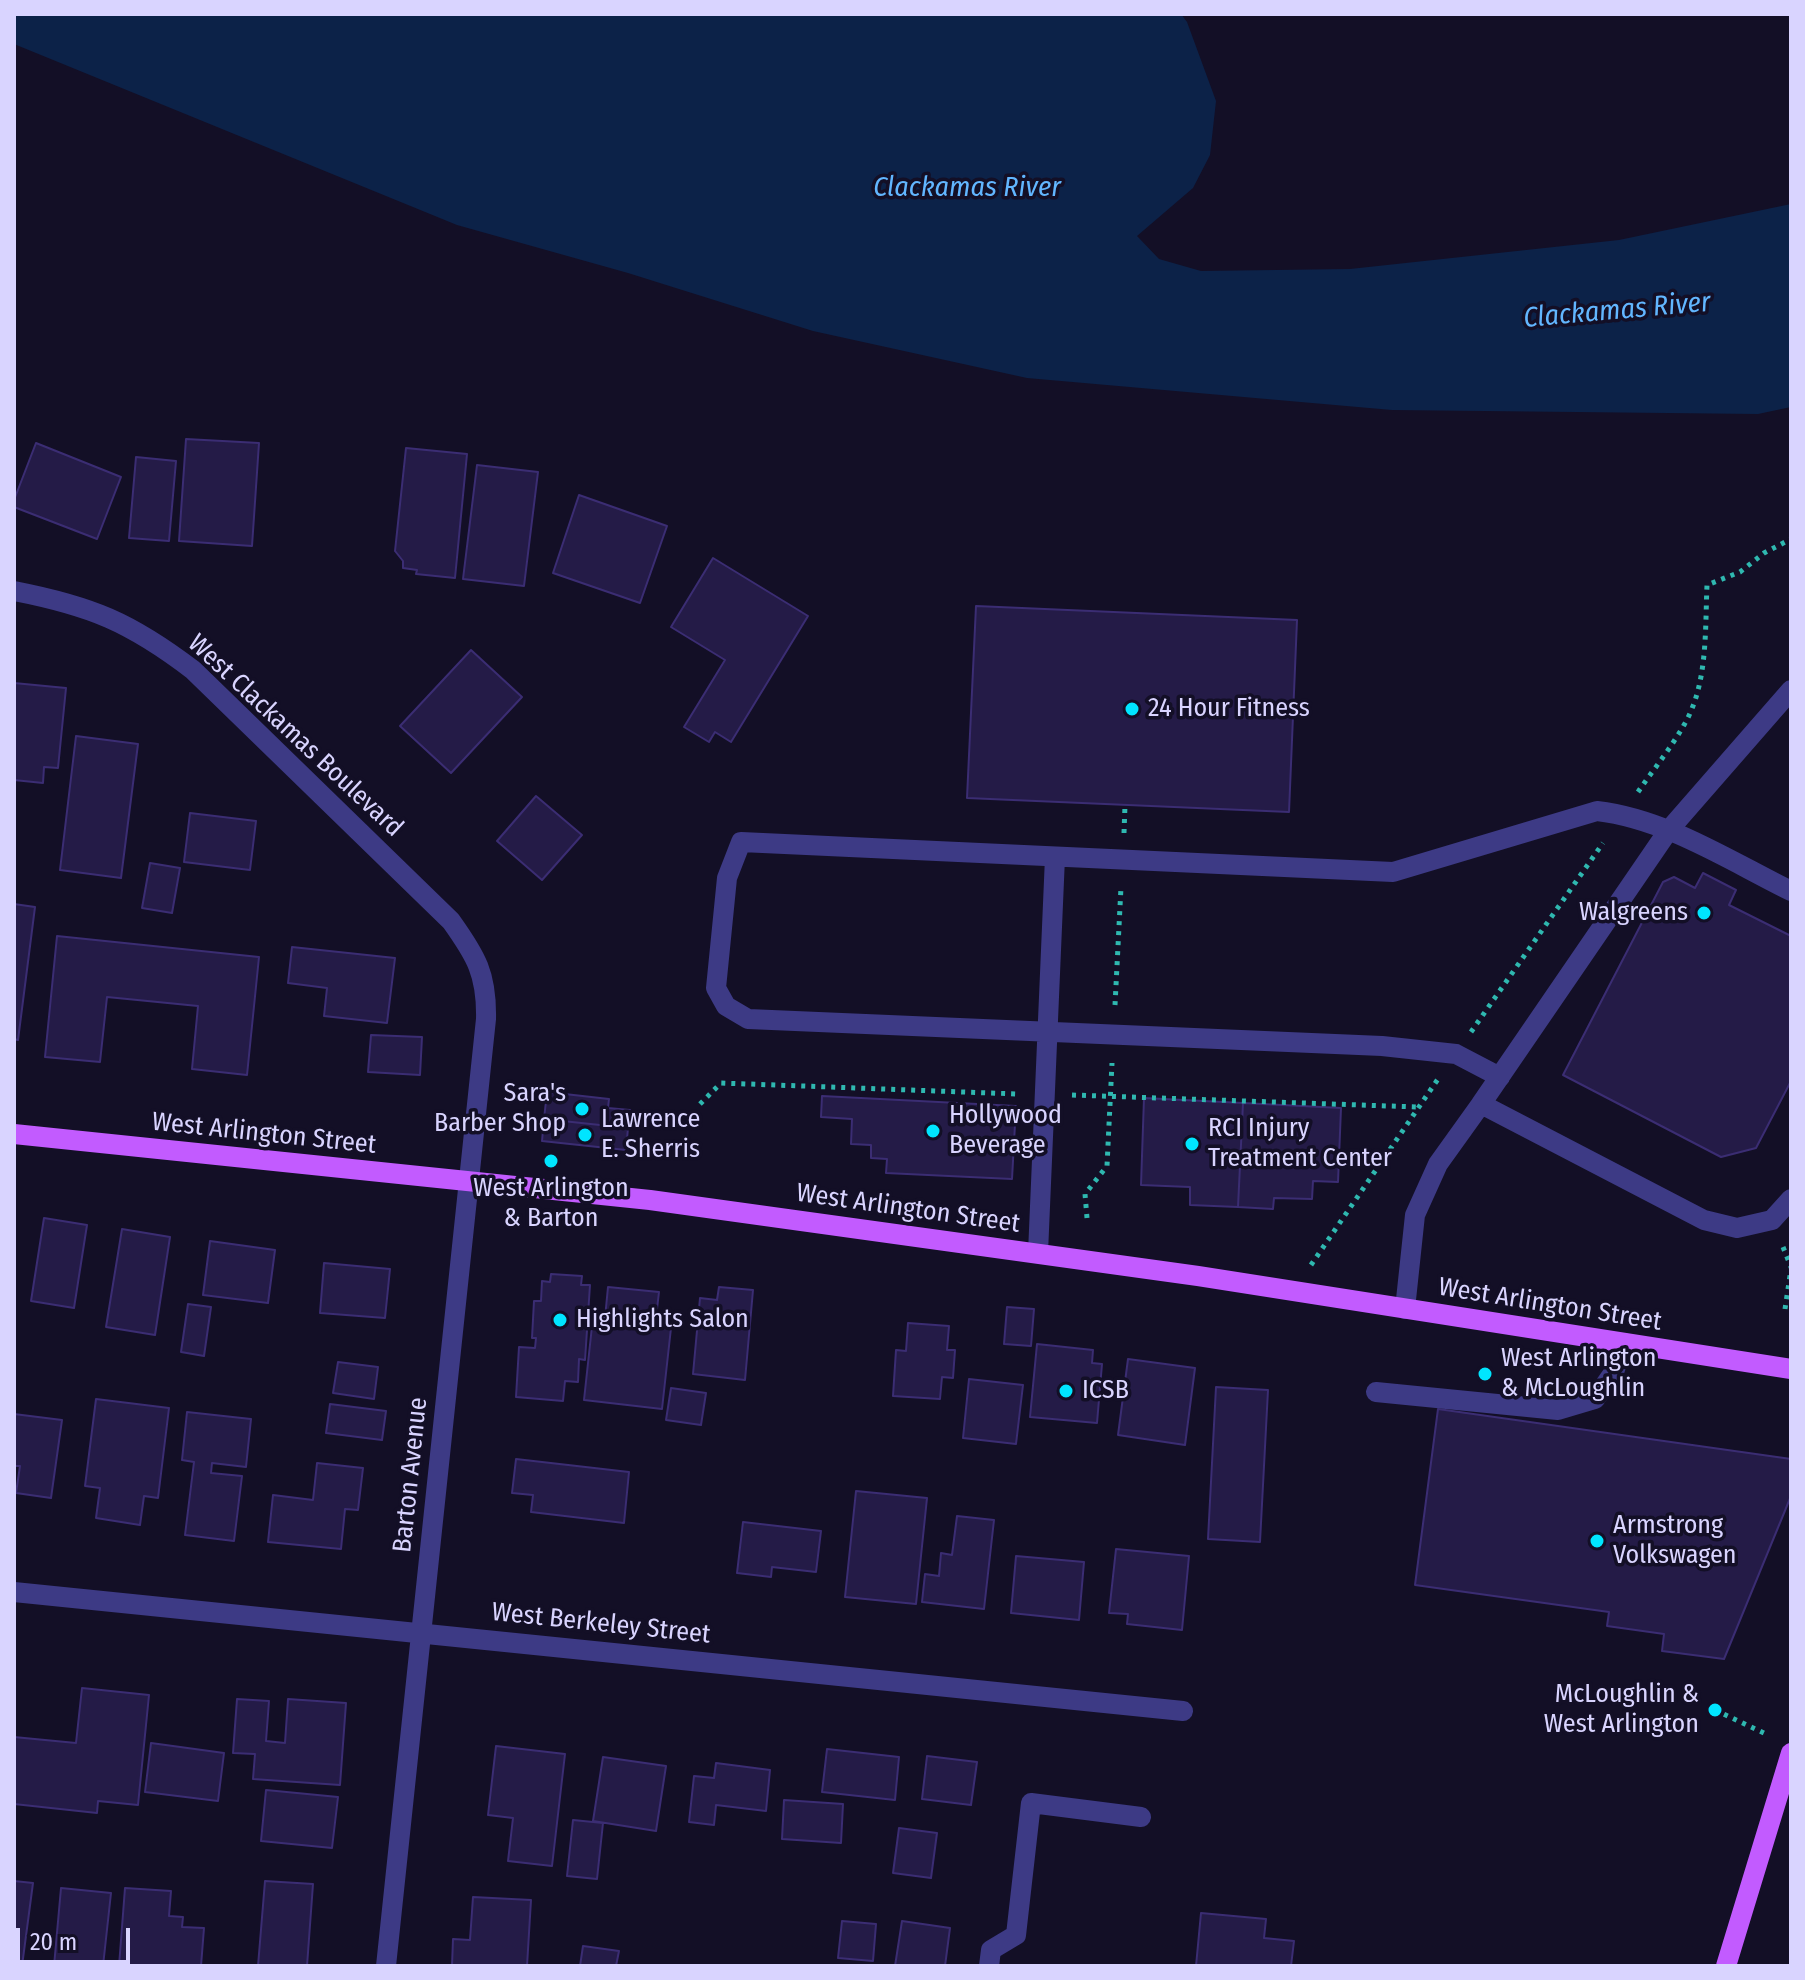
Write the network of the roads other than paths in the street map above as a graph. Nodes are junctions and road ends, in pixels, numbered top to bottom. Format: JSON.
{"nodes":[{"id":1,"x":14,"y":591,"type":"edge"},
{"id":2,"x":1791,"y":690,"type":"edge"},
{"id":3,"x":1668,"y":831,"type":"junction"},
{"id":4,"x":1055,"y":857,"type":"junction"},
{"id":5,"x":1791,"y":891,"type":"edge"},
{"id":6,"x":487,"y":989,"type":"joint"},
{"id":7,"x":1047,"y":1032,"type":"junction"},
{"id":8,"x":1500,"y":1077,"type":"junction"},
{"id":9,"x":1481,"y":1104,"type":"junction"},
{"id":10,"x":14,"y":1134,"type":"edge"},
{"id":11,"x":469,"y":1181,"type":"junction"},
{"id":12,"x":1791,"y":1199,"type":"edge"},
{"id":13,"x":1038,"y":1253,"type":"junction"},
{"id":14,"x":1405,"y":1309,"type":"junction"},
{"id":15,"x":1624,"y":1343,"type":"junction"},
{"id":16,"x":1791,"y":1369,"type":"edge"},
{"id":17,"x":1376,"y":1392,"type":"dead end"},
{"id":18,"x":14,"y":1592,"type":"edge"},
{"id":19,"x":419,"y":1632,"type":"junction"},
{"id":20,"x":1183,"y":1711,"type":"dead end"},
{"id":21,"x":1785,"y":1747,"type":"edge"},
{"id":22,"x":1141,"y":1817,"type":"dead end"},
{"id":23,"x":386,"y":1966,"type":"edge"},
{"id":24,"x":989,"y":1966,"type":"edge"},
{"id":25,"x":1726,"y":1966,"type":"edge"}],
"edges":[{"from":1,"to":6,"type":"street","name":"West Clackamas Boulevard"},
{"from":2,"to":3,"type":"street"},
{"from":3,"to":4,"type":"street"},
{"from":3,"to":5,"type":"street"},
{"from":3,"to":8,"type":"street"},
{"from":4,"to":7,"type":"street"},
{"from":4,"to":7,"type":"street"},
{"from":6,"to":11,"type":"street","name":"Barton Avenue"},
{"from":7,"to":8,"type":"street"},
{"from":7,"to":13,"type":"street"},
{"from":8,"to":9,"type":"street"},
{"from":9,"to":12,"type":"street"},
{"from":9,"to":14,"type":"street"},
{"from":10,"to":11,"type":"main road","name":"West Arlington Street"},
{"from":11,"to":13,"type":"main road","name":"West Arlington Street"},
{"from":11,"to":19,"type":"street","name":"Barton Avenue"},
{"from":13,"to":14,"type":"main road","name":"West Arlington Street"},
{"from":14,"to":15,"type":"main road","name":"West Arlington Street"},
{"from":15,"to":16,"type":"main road","name":"West Arlington Street"},
{"from":15,"to":17,"type":"street"},
{"from":18,"to":19,"type":"street","name":"West Berkeley Street"},
{"from":19,"to":20,"type":"street","name":"West Berkeley Street"},
{"from":19,"to":23,"type":"street","name":"Barton Avenue"},
{"from":21,"to":25,"type":"main road"},
{"from":22,"to":24,"type":"street"}]}
